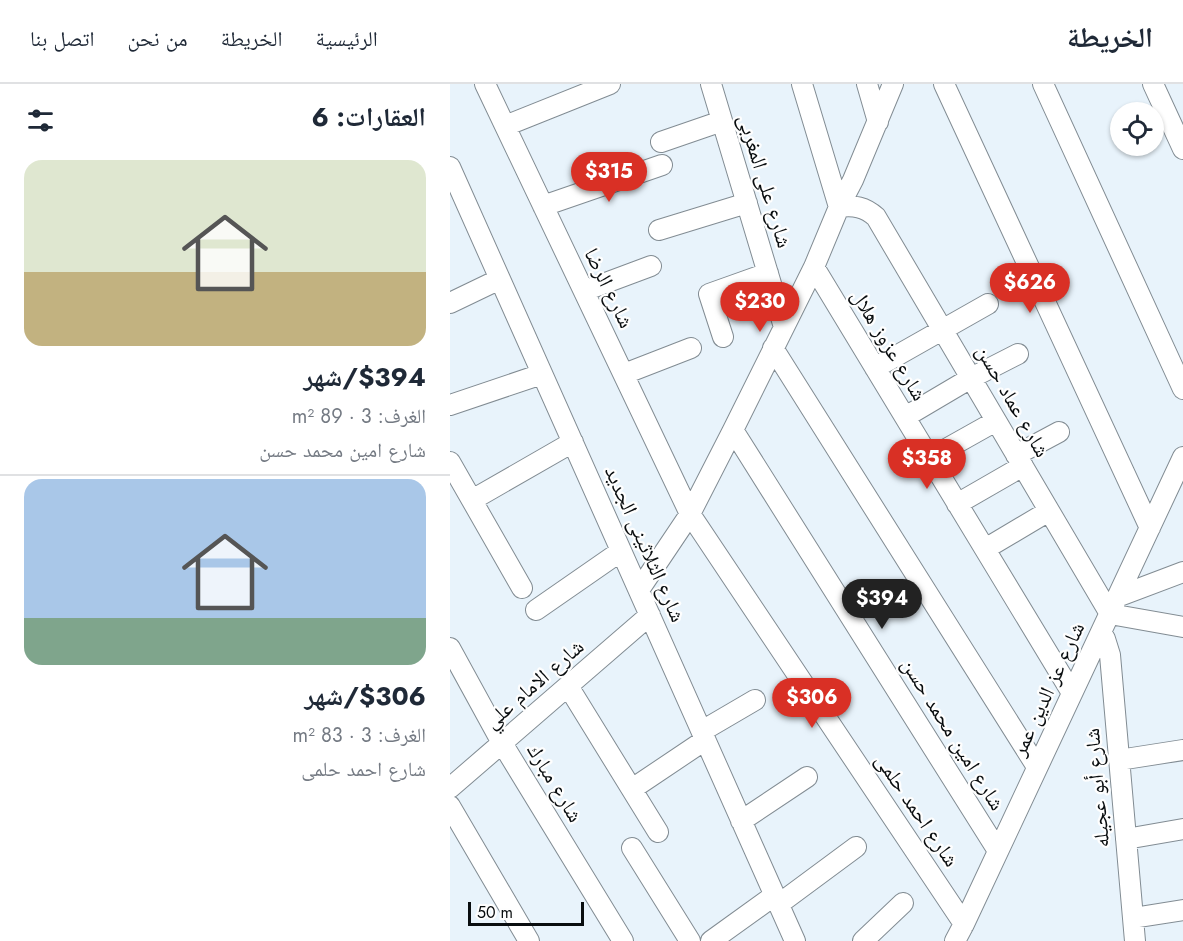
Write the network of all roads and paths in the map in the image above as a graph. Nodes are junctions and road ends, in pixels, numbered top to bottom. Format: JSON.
{"nodes":[{"id":1,"x":484,"y":84,"type":"edge"},
{"id":2,"x":610,"y":84,"type":"edge"},
{"id":3,"x":711,"y":84,"type":"edge"},
{"id":4,"x":802,"y":84,"type":"edge"},
{"id":5,"x":867,"y":84,"type":"edge"},
{"id":6,"x":893,"y":84,"type":"edge"},
{"id":7,"x":944,"y":84,"type":"edge"},
{"id":8,"x":1043,"y":84,"type":"edge"},
{"id":9,"x":1153,"y":84,"type":"edge"},
{"id":10,"x":722,"y":121,"type":"junction"},
{"id":11,"x":878,"y":122,"type":"junction"},
{"id":12,"x":505,"y":126,"type":"junction"},
{"id":13,"x":662,"y":142,"type":"dead end"},
{"id":14,"x":1183,"y":149,"type":"edge"},
{"id":15,"x":662,"y":165,"type":"dead end"},
{"id":16,"x":450,"y":168,"type":"edge"},
{"id":17,"x":456,"y":197,"type":"edge"},
{"id":18,"x":747,"y":203,"type":"junction"},
{"id":19,"x":543,"y":206,"type":"junction"},
{"id":20,"x":839,"y":207,"type":"junction"},
{"id":21,"x":659,"y":230,"type":"dead end"},
{"id":22,"x":651,"y":266,"type":"dead end"},
{"id":23,"x":813,"y":267,"type":"junction"},
{"id":24,"x":768,"y":273,"type":"junction"},
{"id":25,"x":500,"y":279,"type":"junction"},
{"id":26,"x":584,"y":291,"type":"junction"},
{"id":27,"x":450,"y":303,"type":"edge"},
{"id":28,"x":988,"y":304,"type":"dead end"},
{"id":29,"x":784,"y":327,"type":"junction"},
{"id":30,"x":943,"y":330,"type":"junction"},
{"id":31,"x":723,"y":337,"type":"dead end"},
{"id":32,"x":691,"y":348,"type":"dead end"},
{"id":33,"x":773,"y":348,"type":"junction"},
{"id":34,"x":1018,"y":354,"type":"dead end"},
{"id":35,"x":875,"y":368,"type":"junction"},
{"id":36,"x":542,"y":374,"type":"junction"},
{"id":37,"x":624,"y":374,"type":"junction"},
{"id":38,"x":971,"y":378,"type":"junction"},
{"id":39,"x":1183,"y":389,"type":"edge"},
{"id":40,"x":450,"y":405,"type":"edge"},
{"id":41,"x":905,"y":417,"type":"junction"},
{"id":42,"x":996,"y":421,"type":"junction"},
{"id":43,"x":733,"y":430,"type":"junction"},
{"id":44,"x":1059,"y":432,"type":"dead end"},
{"id":45,"x":573,"y":442,"type":"junction"},
{"id":46,"x":1183,"y":457,"type":"edge"},
{"id":47,"x":930,"y":458,"type":"junction"},
{"id":48,"x":1019,"y":460,"type":"junction"},
{"id":49,"x":450,"y":462,"type":"edge"},
{"id":50,"x":472,"y":500,"type":"junction"},
{"id":51,"x":957,"y":504,"type":"junction"},
{"id":52,"x":1050,"y":512,"type":"junction"},
{"id":53,"x":690,"y":514,"type":"junction"},
{"id":54,"x":1150,"y":528,"type":"junction"},
{"id":55,"x":985,"y":549,"type":"junction"},
{"id":56,"x":621,"y":551,"type":"junction"},
{"id":57,"x":1183,"y":572,"type":"edge"},
{"id":58,"x":522,"y":588,"type":"dead end"},
{"id":59,"x":639,"y":590,"type":"junction"},
{"id":60,"x":1113,"y":606,"type":"junction"},
{"id":61,"x":536,"y":610,"type":"dead end"},
{"id":62,"x":650,"y":615,"type":"junction"},
{"id":63,"x":1183,"y":627,"type":"edge"},
{"id":64,"x":1101,"y":632,"type":"junction"},
{"id":65,"x":450,"y":648,"type":"edge"},
{"id":66,"x":568,"y":686,"type":"junction"},
{"id":67,"x":1072,"y":693,"type":"junction"},
{"id":68,"x":754,"y":700,"type":"dead end"},
{"id":69,"x":704,"y":736,"type":"junction"},
{"id":70,"x":502,"y":743,"type":"junction"},
{"id":71,"x":1183,"y":750,"type":"edge"},
{"id":72,"x":1119,"y":760,"type":"junction"},
{"id":73,"x":1038,"y":767,"type":"junction"},
{"id":74,"x":807,"y":777,"type":"dead end"},
{"id":75,"x":450,"y":788,"type":"edge"},
{"id":76,"x":632,"y":789,"type":"junction"},
{"id":77,"x":450,"y":806,"type":"edge"},
{"id":78,"x":741,"y":821,"type":"junction"},
{"id":79,"x":1183,"y":829,"type":"edge"},
{"id":80,"x":658,"y":832,"type":"dead end"},
{"id":81,"x":1126,"y":839,"type":"junction"},
{"id":82,"x":855,"y":847,"type":"dead end"},
{"id":83,"x":632,"y":848,"type":"dead end"},
{"id":84,"x":998,"y":851,"type":"junction"},
{"id":85,"x":777,"y":900,"type":"junction"},
{"id":86,"x":903,"y":903,"type":"dead end"},
{"id":87,"x":1183,"y":910,"type":"edge"},
{"id":88,"x":1133,"y":918,"type":"junction"},
{"id":89,"x":960,"y":932,"type":"edge"},
{"id":90,"x":529,"y":941,"type":"edge"},
{"id":91,"x":623,"y":941,"type":"edge"},
{"id":92,"x":690,"y":941,"type":"edge"},
{"id":93,"x":711,"y":941,"type":"edge"},
{"id":94,"x":795,"y":941,"type":"edge"},
{"id":95,"x":863,"y":941,"type":"edge"},
{"id":96,"x":1135,"y":941,"type":"edge"}],
"edges":[{"from":1,"to":12,"type":"street","name":"شارع الرضا"},
{"from":2,"to":12,"type":"street"},
{"from":3,"to":10,"type":"street","name":"شارع على المغربى"},
{"from":4,"to":20,"type":"street"},
{"from":5,"to":11,"type":"street"},
{"from":6,"to":11,"type":"street"},
{"from":7,"to":54,"type":"street"},
{"from":8,"to":39,"type":"street"},
{"from":9,"to":14,"type":"street"},
{"from":10,"to":13,"type":"street"},
{"from":10,"to":18,"type":"street","name":"شارع على المغربى"},
{"from":11,"to":20,"type":"street"},
{"from":12,"to":19,"type":"street","name":"شارع الرضا"},
{"from":15,"to":19,"type":"street"},
{"from":16,"to":17,"type":"street","name":"شارع الثلاثينى الجديد"},
{"from":17,"to":25,"type":"street","name":"شارع الثلاثينى الجديد"},
{"from":18,"to":21,"type":"street"},
{"from":18,"to":24,"type":"street","name":"شارع على المغربى"},
{"from":19,"to":26,"type":"street","name":"شارع الرضا"},
{"from":20,"to":23,"type":"street"},
{"from":20,"to":30,"type":"street","name":"شارع عماد حسن"},
{"from":22,"to":26,"type":"street"},
{"from":23,"to":29,"type":"street"},
{"from":23,"to":35,"type":"street","name":"شارع عزوز هلال"},
{"from":24,"to":29,"type":"street","name":"شارع على المغربى"},
{"from":24,"to":31,"type":"street"},
{"from":25,"to":27,"type":"street"},
{"from":25,"to":36,"type":"street","name":"شارع الثلاثينى الجديد"},
{"from":26,"to":37,"type":"street","name":"شارع الرضا"},
{"from":28,"to":30,"type":"street"},
{"from":29,"to":33,"type":"street"},
{"from":30,"to":35,"type":"street"},
{"from":30,"to":38,"type":"street","name":"شارع عماد حسن"},
{"from":32,"to":37,"type":"street"},
{"from":33,"to":43,"type":"street"},
{"from":33,"to":73,"type":"street"},
{"from":34,"to":38,"type":"street"},
{"from":35,"to":41,"type":"street","name":"شارع عزوز هلال"},
{"from":36,"to":40,"type":"street"},
{"from":36,"to":45,"type":"street","name":"شارع الثلاثينى الجديد"},
{"from":37,"to":53,"type":"street","name":"شارع الرضا"},
{"from":38,"to":41,"type":"street"},
{"from":38,"to":42,"type":"street","name":"شارع عماد حسن"},
{"from":41,"to":47,"type":"street","name":"شارع عزوز هلال"},
{"from":42,"to":47,"type":"street"},
{"from":42,"to":48,"type":"street","name":"شارع عماد حسن"},
{"from":43,"to":53,"type":"street"},
{"from":43,"to":84,"type":"street","name":"شارع امين محمد حسن"},
{"from":44,"to":48,"type":"street"},
{"from":45,"to":50,"type":"street"},
{"from":45,"to":56,"type":"street","name":"شارع الثلاثينى الجديد"},
{"from":46,"to":54,"type":"street","name":"شارع عز الدين عمر"},
{"from":47,"to":51,"type":"street","name":"شارع عزوز هلال"},
{"from":48,"to":51,"type":"street"},
{"from":48,"to":52,"type":"street","name":"شارع عماد حسن"},
{"from":49,"to":50,"type":"street"},
{"from":50,"to":58,"type":"street"},
{"from":51,"to":55,"type":"street","name":"شارع عزوز هلال"},
{"from":52,"to":55,"type":"street"},
{"from":52,"to":60,"type":"street","name":"شارع عماد حسن"},
{"from":53,"to":59,"type":"street"},
{"from":53,"to":89,"type":"street","name":"شارع احمد حلمى"},
{"from":54,"to":60,"type":"street","name":"شارع عز الدين عمر"},
{"from":55,"to":67,"type":"street","name":"شارع عزوز هلال"},
{"from":56,"to":59,"type":"street","name":"شارع الثلاثينى الجديد"},
{"from":56,"to":61,"type":"street"},
{"from":57,"to":60,"type":"street"},
{"from":59,"to":62,"type":"street","name":"شارع الثلاثينى الجديد"},
{"from":60,"to":63,"type":"street"},
{"from":60,"to":64,"type":"street","name":"شارع عز الدين عمر"},
{"from":62,"to":66,"type":"street","name":"شارع الامام علي"},
{"from":62,"to":69,"type":"street","name":"شارع الثلاثينى الجديد"},
{"from":64,"to":67,"type":"street","name":"شارع عز الدين عمر"},
{"from":64,"to":72,"type":"street","name":"شارع أبو عجيله"},
{"from":65,"to":70,"type":"street","name":"شارع مبارك"},
{"from":66,"to":70,"type":"street","name":"شارع الامام علي"},
{"from":66,"to":76,"type":"street"},
{"from":67,"to":73,"type":"street","name":"شارع عز الدين عمر"},
{"from":68,"to":69,"type":"street"},
{"from":69,"to":76,"type":"street"},
{"from":69,"to":78,"type":"street","name":"شارع الثلاثينى الجديد"},
{"from":70,"to":75,"type":"street","name":"شارع الامام علي"},
{"from":70,"to":91,"type":"street","name":"شارع مبارك"},
{"from":71,"to":72,"type":"street"},
{"from":72,"to":81,"type":"street","name":"شارع أبو عجيله"},
{"from":73,"to":84,"type":"street","name":"شارع عز الدين عمر"},
{"from":74,"to":78,"type":"street"},
{"from":76,"to":80,"type":"street"},
{"from":77,"to":90,"type":"street"},
{"from":78,"to":85,"type":"street","name":"شارع الثلاثينى الجديد"},
{"from":79,"to":81,"type":"street"},
{"from":81,"to":88,"type":"street","name":"شارع أبو عجيله"},
{"from":82,"to":85,"type":"street"},
{"from":83,"to":92,"type":"street"},
{"from":84,"to":89,"type":"street","name":"شارع عز الدين عمر"},
{"from":85,"to":93,"type":"street"},
{"from":85,"to":94,"type":"street","name":"شارع الثلاثينى الجديد"},
{"from":86,"to":95,"type":"street"},
{"from":87,"to":88,"type":"street"},
{"from":88,"to":96,"type":"street","name":"شارع أبو عجيله"}]}
